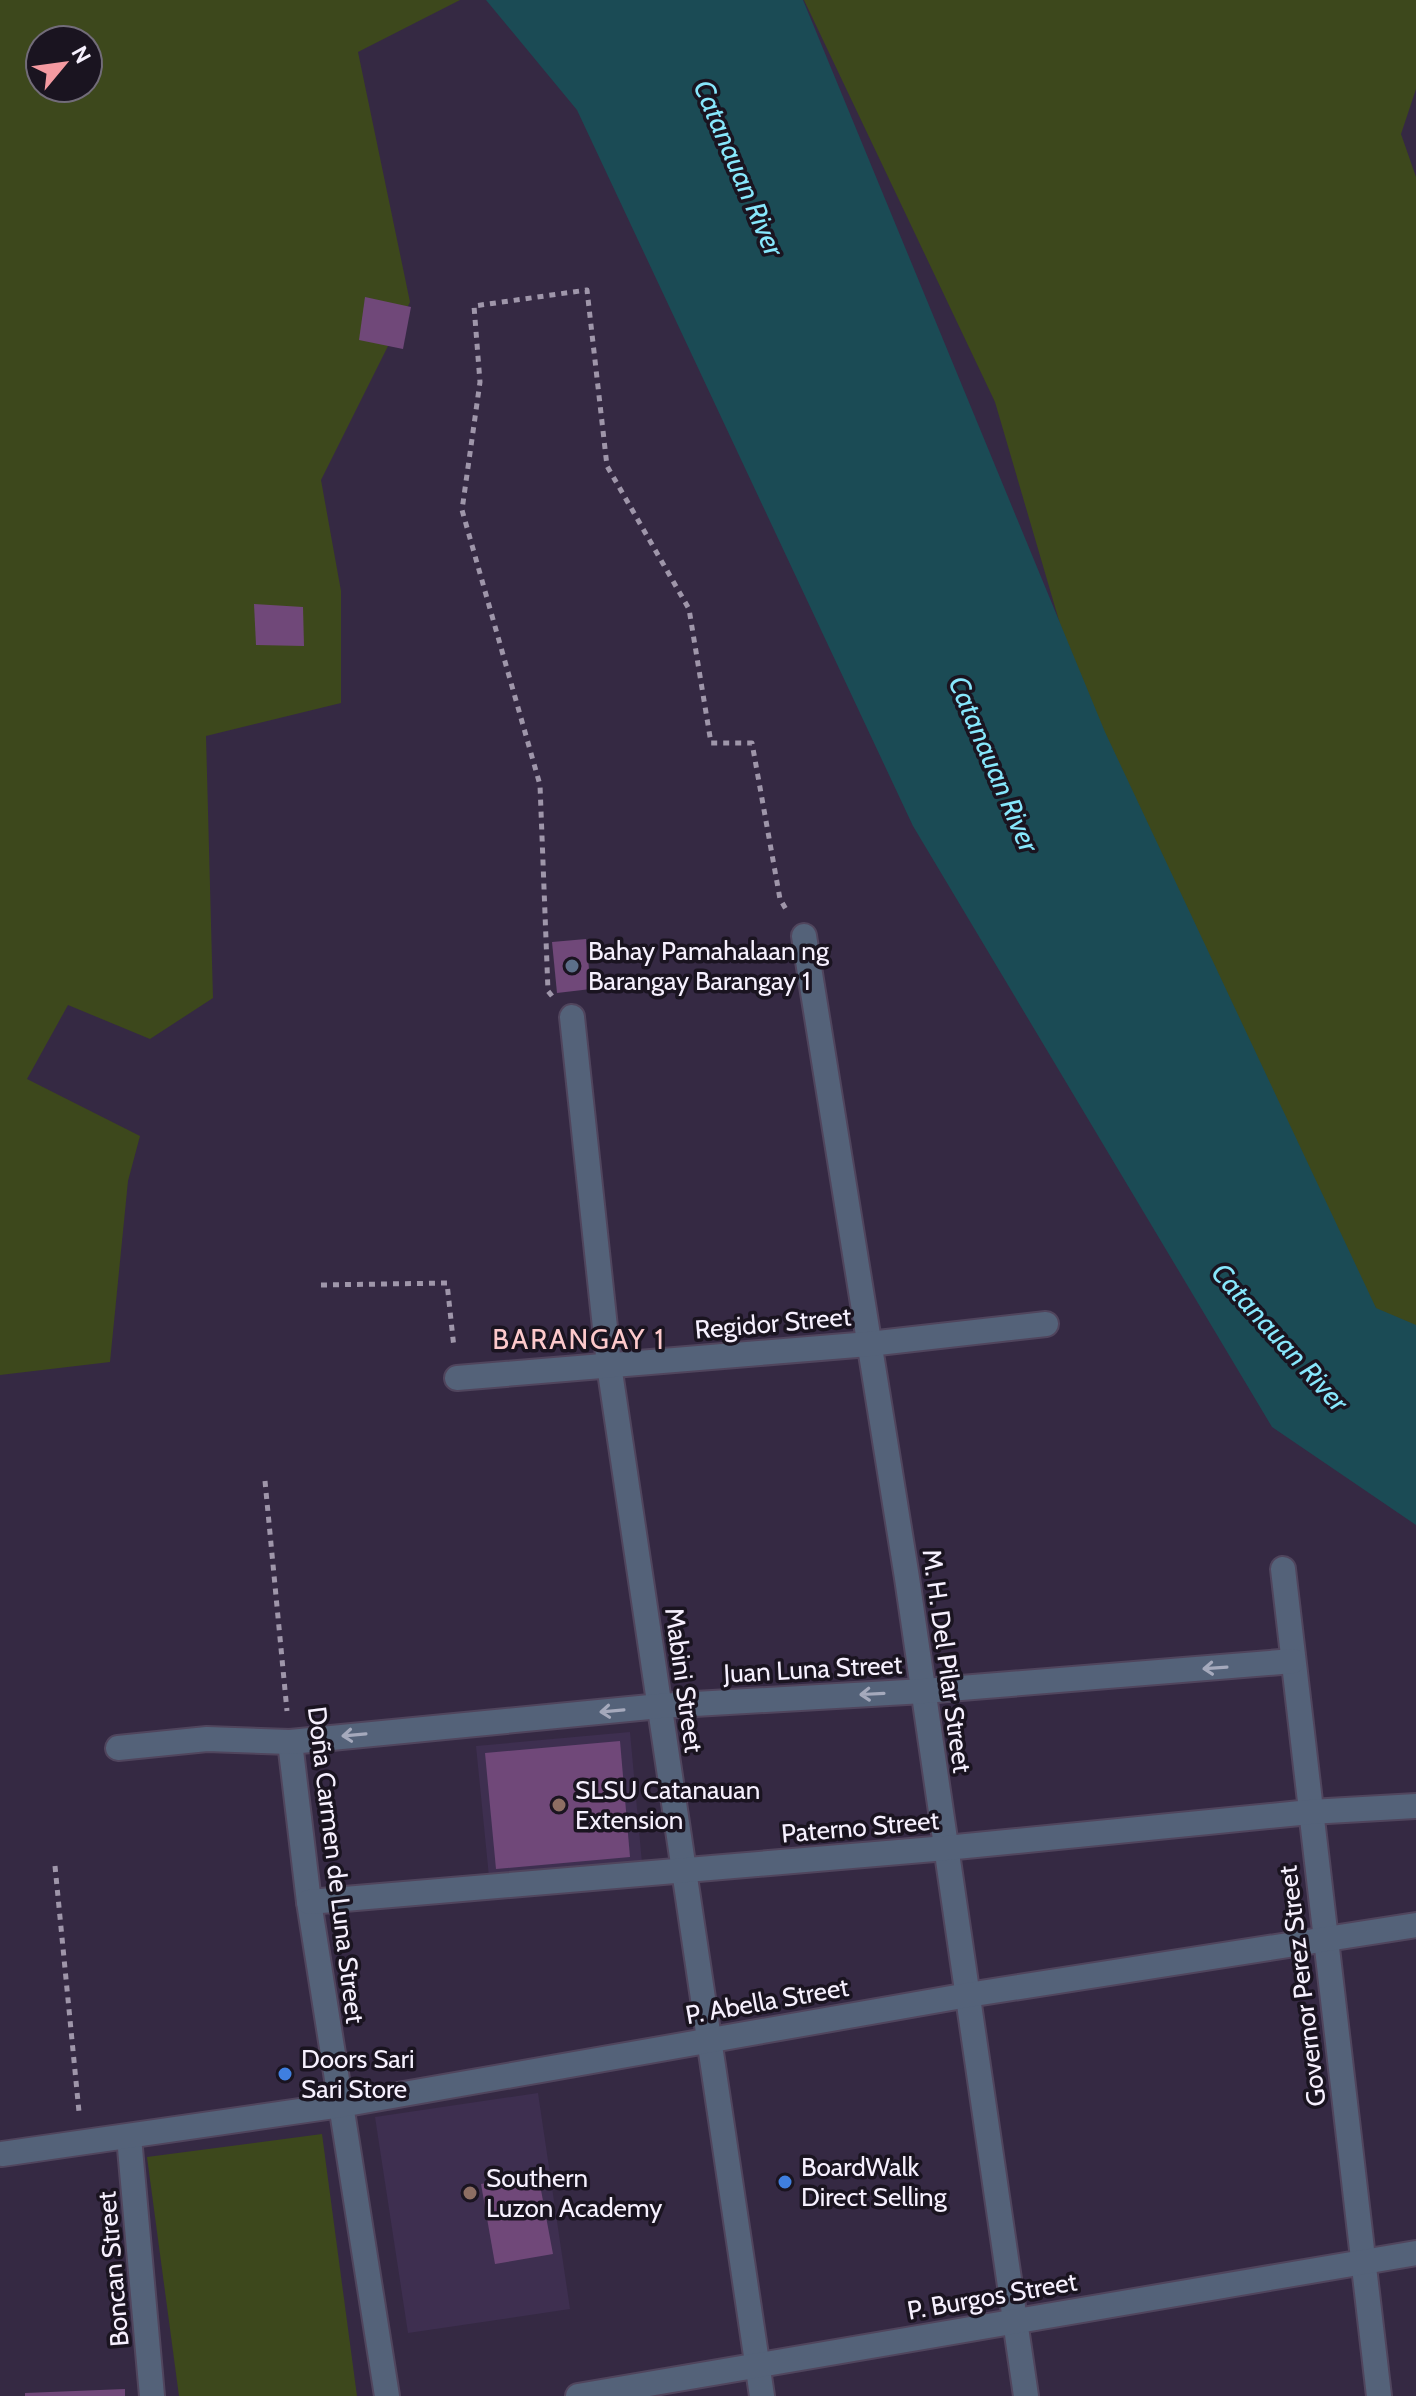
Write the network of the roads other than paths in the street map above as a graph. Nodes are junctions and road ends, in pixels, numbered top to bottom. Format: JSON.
{"nodes":[{"id":1,"x":804,"y":936,"type":"road end"},
{"id":2,"x":572,"y":1017,"type":"road end"},
{"id":3,"x":1046,"y":1324,"type":"dead end"},
{"id":4,"x":869,"y":1344,"type":"junction"},
{"id":5,"x":609,"y":1365,"type":"junction"},
{"id":6,"x":457,"y":1378,"type":"road end"},
{"id":7,"x":1283,"y":1569,"type":"dead end"},
{"id":8,"x":1293,"y":1661,"type":"junction"},
{"id":9,"x":924,"y":1691,"type":"junction"},
{"id":10,"x":660,"y":1706,"type":"junction"},
{"id":11,"x":290,"y":1742,"type":"junction"},
{"id":12,"x":118,"y":1748,"type":"dead end"},
{"id":13,"x":1416,"y":1806,"type":"edge"},
{"id":14,"x":1310,"y":1812,"type":"junction"},
{"id":15,"x":946,"y":1848,"type":"junction"},
{"id":16,"x":684,"y":1870,"type":"junction"},
{"id":17,"x":309,"y":1902,"type":"junction"},
{"id":18,"x":1416,"y":1925,"type":"edge"},
{"id":19,"x":1324,"y":1940,"type":"junction"},
{"id":20,"x":968,"y":1995,"type":"junction"},
{"id":21,"x":709,"y":2039,"type":"junction"},
{"id":22,"x":341,"y":2105,"type":"junction"},
{"id":23,"x":129,"y":2137,"type":"junction"},
{"id":24,"x":2,"y":2154,"type":"dead end"},
{"id":25,"x":1416,"y":2253,"type":"edge"},
{"id":26,"x":1364,"y":2261,"type":"junction"},
{"id":27,"x":1015,"y":2320,"type":"junction"},
{"id":28,"x":758,"y":2366,"type":"junction"},
{"id":29,"x":152,"y":2396,"type":"edge"},
{"id":30,"x":387,"y":2396,"type":"edge"},
{"id":31,"x":578,"y":2396,"type":"edge"},
{"id":32,"x":762,"y":2396,"type":"edge"},
{"id":33,"x":1026,"y":2396,"type":"edge"},
{"id":34,"x":1379,"y":2396,"type":"edge"}],
"edges":[{"from":1,"to":4,"type":"street","name":"M. H. Del Pilar Street"},
{"from":2,"to":5,"type":"street","name":"Mabini Street"},
{"from":3,"to":4,"type":"street","name":"Regidor Street"},
{"from":4,"to":5,"type":"street","name":"Regidor Street"},
{"from":4,"to":9,"type":"street","name":"M. H. Del Pilar Street"},
{"from":5,"to":6,"type":"street","name":"Regidor Street"},
{"from":5,"to":10,"type":"street","name":"Mabini Street"},
{"from":7,"to":8,"type":"street","name":"Governor Perez Street"},
{"from":8,"to":9,"type":"street","name":"Juan Luna Street","one_way":true},
{"from":8,"to":14,"type":"street","name":"Governor Perez Street"},
{"from":9,"to":10,"type":"street","name":"Juan Luna Street","one_way":true},
{"from":9,"to":15,"type":"street","name":"M. H. Del Pilar Street"},
{"from":10,"to":11,"type":"street","name":"Juan Luna Street","one_way":true},
{"from":10,"to":16,"type":"street","name":"Mabini Street"},
{"from":11,"to":12,"type":"street","name":"Juan Luna Street"},
{"from":11,"to":17,"type":"street","name":"Doña Carmen de Luna Street"},
{"from":13,"to":14,"type":"street","name":"Paterno Street"},
{"from":14,"to":15,"type":"street","name":"Paterno Street"},
{"from":14,"to":19,"type":"street","name":"Governor Perez Street"},
{"from":15,"to":16,"type":"street","name":"Paterno Street"},
{"from":15,"to":20,"type":"street","name":"M. H. Del Pilar Street"},
{"from":16,"to":17,"type":"street","name":"Paterno Street"},
{"from":16,"to":21,"type":"street","name":"Mabini Street"},
{"from":17,"to":22,"type":"street","name":"Doña Carmen de Luna Street"},
{"from":18,"to":19,"type":"street","name":"P. Abella Street"},
{"from":19,"to":20,"type":"street","name":"P. Abella Street"},
{"from":19,"to":26,"type":"street","name":"Governor Perez Street"},
{"from":20,"to":21,"type":"street","name":"P. Abella Street"},
{"from":20,"to":27,"type":"street","name":"M. H. Del Pilar Street"},
{"from":21,"to":22,"type":"street","name":"P. Abella Street"},
{"from":21,"to":28,"type":"street","name":"Mabini Street"},
{"from":22,"to":23,"type":"street","name":"P. Abella Street"},
{"from":22,"to":30,"type":"street","name":"Doña Carmen de Luna Street"},
{"from":23,"to":24,"type":"street","name":"P. Abella Street"},
{"from":23,"to":29,"type":"street","name":"Boncan Street"},
{"from":25,"to":26,"type":"street","name":"P. Burgos Street"},
{"from":26,"to":27,"type":"street","name":"P. Burgos Street"},
{"from":26,"to":34,"type":"street","name":"Governor Perez Street"},
{"from":27,"to":28,"type":"street","name":"P. Burgos Street"},
{"from":27,"to":33,"type":"street","name":"M. H. Del Pilar Street"},
{"from":28,"to":31,"type":"street","name":"P. Burgos Street"},
{"from":28,"to":32,"type":"street","name":"Mabini Street"}]}
